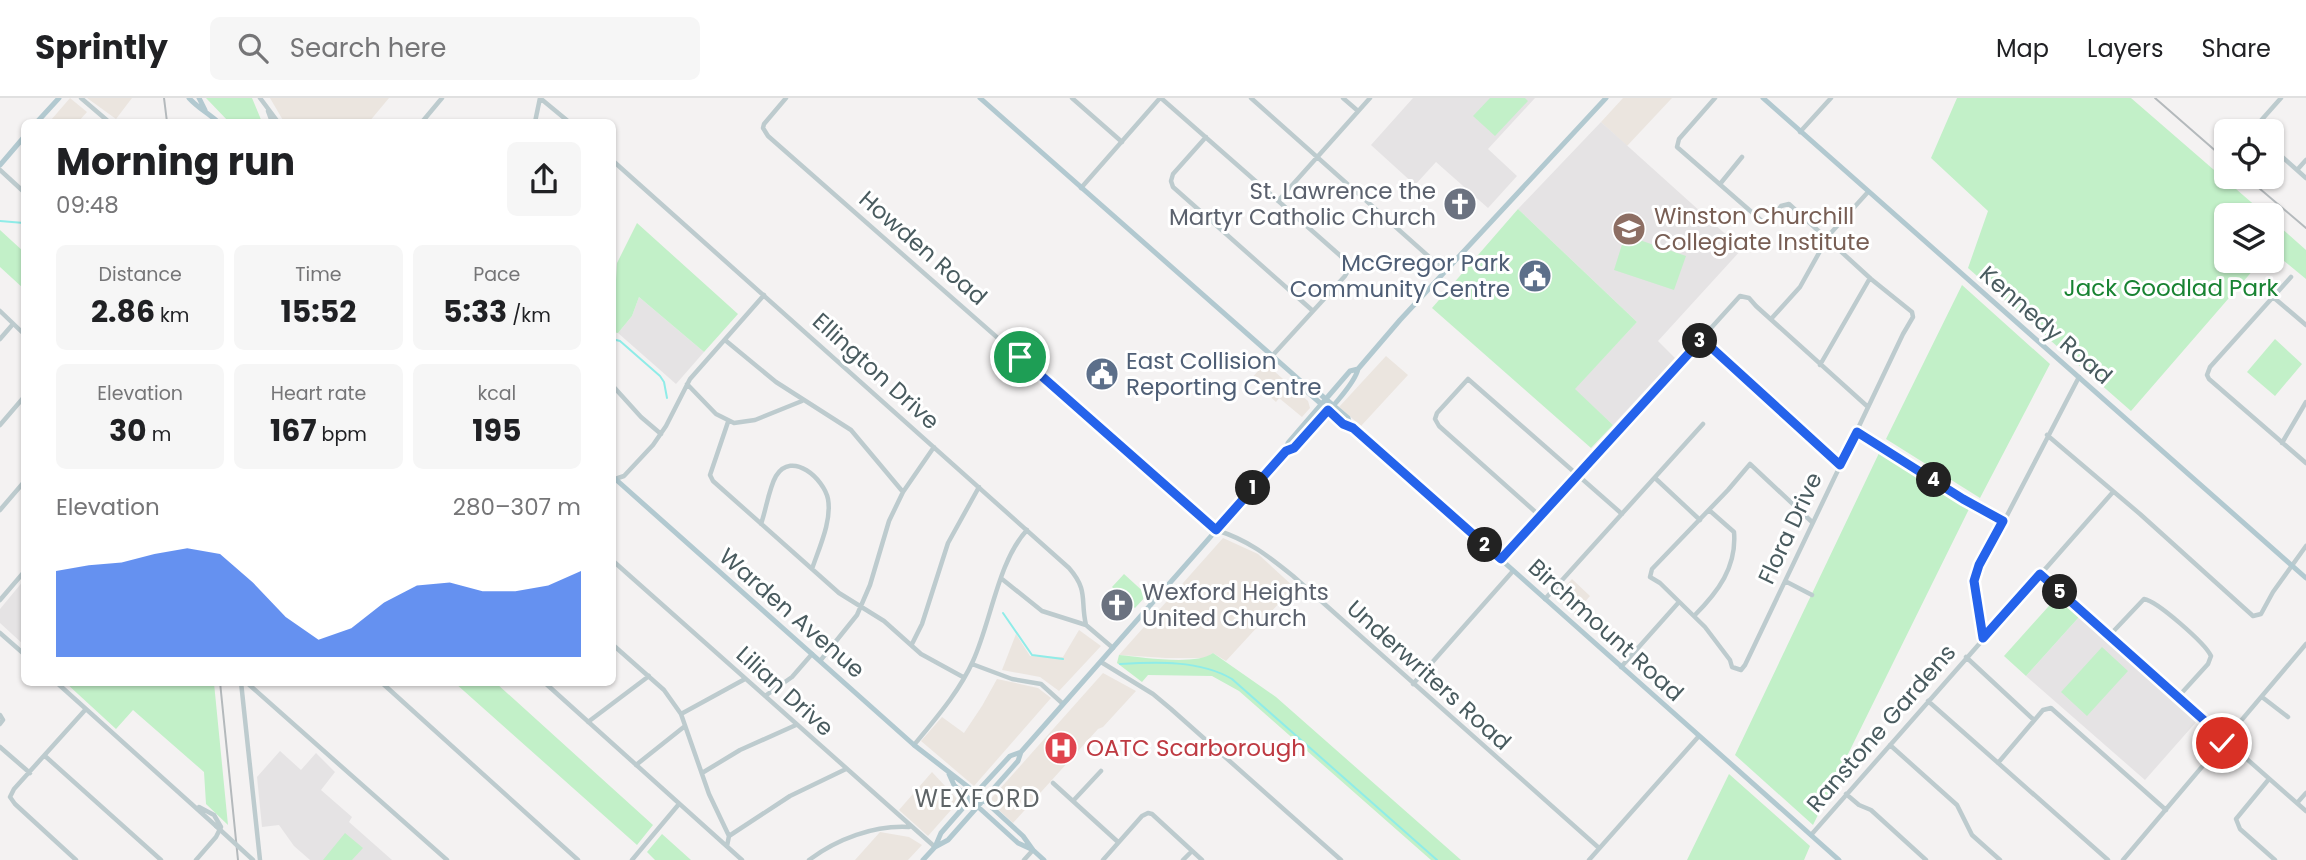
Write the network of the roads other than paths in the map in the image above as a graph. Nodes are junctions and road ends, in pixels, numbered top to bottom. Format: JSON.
{"nodes":[{"id":1,"x":59,"y":98,"type":"edge"},
{"id":2,"x":80,"y":98,"type":"edge"},
{"id":3,"x":189,"y":98,"type":"edge"},
{"id":4,"x":199,"y":98,"type":"edge"},
{"id":5,"x":260,"y":98,"type":"edge"},
{"id":6,"x":442,"y":98,"type":"edge"},
{"id":7,"x":540,"y":98,"type":"edge"},
{"id":8,"x":786,"y":98,"type":"edge"},
{"id":9,"x":980,"y":98,"type":"edge"},
{"id":10,"x":1072,"y":98,"type":"edge"},
{"id":11,"x":1251,"y":98,"type":"edge"},
{"id":12,"x":1343,"y":98,"type":"edge"},
{"id":13,"x":1370,"y":98,"type":"edge"},
{"id":14,"x":1606,"y":98,"type":"edge"},
{"id":15,"x":1714,"y":98,"type":"edge"},
{"id":16,"x":1763,"y":98,"type":"edge"},
{"id":17,"x":1831,"y":98,"type":"edge"},
{"id":18,"x":2281,"y":98,"type":"edge"},
{"id":19,"x":1164,"y":99,"type":"edge"},
{"id":20,"x":205,"y":110,"type":"junction"},
{"id":21,"x":268,"y":110,"type":"junction"},
{"id":22,"x":1358,"y":111,"type":"junction"},
{"id":23,"x":40,"y":119,"type":"edge"},
{"id":24,"x":105,"y":119,"type":"edge"},
{"id":25,"x":215,"y":119,"type":"edge"},
{"id":26,"x":271,"y":119,"type":"edge"},
{"id":27,"x":276,"y":119,"type":"edge"},
{"id":28,"x":424,"y":119,"type":"edge"},
{"id":29,"x":536,"y":119,"type":"edge"},
{"id":30,"x":565,"y":119,"type":"edge"},
{"id":31,"x":2262,"y":119,"type":"edge"},
{"id":32,"x":1800,"y":132,"type":"junction"},
{"id":33,"x":1206,"y":137,"type":"junction"},
{"id":34,"x":21,"y":140,"type":"edge"},
{"id":35,"x":1122,"y":142,"type":"junction"},
{"id":36,"x":1317,"y":157,"type":"junction"},
{"id":37,"x":1742,"y":157,"type":"dead end"},
{"id":38,"x":2284,"y":159,"type":"edge"},
{"id":39,"x":2306,"y":160,"type":"edge"},
{"id":40,"x":616,"y":164,"type":"edge"},
{"id":41,"x":0,"y":165,"type":"edge"},
{"id":42,"x":0,"y":170,"type":"edge"},
{"id":43,"x":2297,"y":170,"type":"junction"},
{"id":44,"x":2306,"y":178,"type":"edge"},
{"id":45,"x":1720,"y":184,"type":"junction"},
{"id":46,"x":1081,"y":188,"type":"junction"},
{"id":47,"x":21,"y":189,"type":"edge"},
{"id":48,"x":1868,"y":192,"type":"junction"},
{"id":49,"x":1278,"y":201,"type":"junction"},
{"id":50,"x":1827,"y":239,"type":"junction"},
{"id":51,"x":1446,"y":271,"type":"junction"},
{"id":52,"x":2291,"y":277,"type":"dead end"},
{"id":53,"x":1870,"y":278,"type":"junction"},
{"id":54,"x":764,"y":295,"type":"junction"},
{"id":55,"x":2273,"y":297,"type":"junction"},
{"id":56,"x":0,"y":311,"type":"edge"},
{"id":57,"x":1313,"y":311,"type":"junction"},
{"id":58,"x":1771,"y":319,"type":"junction"},
{"id":59,"x":13,"y":324,"type":"junction"},
{"id":60,"x":2306,"y":325,"type":"edge"},
{"id":61,"x":21,"y":331,"type":"edge"},
{"id":62,"x":0,"y":339,"type":"edge"},
{"id":63,"x":1702,"y":339,"type":"junction"},
{"id":64,"x":725,"y":340,"type":"junction"},
{"id":65,"x":1272,"y":356,"type":"junction"},
{"id":66,"x":1820,"y":365,"type":"junction"},
{"id":67,"x":1358,"y":369,"type":"junction"},
{"id":68,"x":2079,"y":377,"type":"junction"},
{"id":69,"x":1303,"y":383,"type":"junction"},
{"id":70,"x":687,"y":384,"type":"junction"},
{"id":71,"x":616,"y":389,"type":"edge"},
{"id":72,"x":1326,"y":399,"type":"junction"},
{"id":73,"x":21,"y":400,"type":"edge"},
{"id":74,"x":802,"y":401,"type":"junction"},
{"id":75,"x":2306,"y":402,"type":"edge"},
{"id":76,"x":1321,"y":405,"type":"junction"},
{"id":77,"x":1330,"y":407,"type":"junction"},
{"id":78,"x":1868,"y":407,"type":"junction"},
{"id":79,"x":728,"y":422,"type":"junction"},
{"id":80,"x":1703,"y":424,"type":"dead end"},
{"id":81,"x":0,"y":425,"type":"edge"},
{"id":82,"x":1857,"y":432,"type":"junction"},
{"id":83,"x":661,"y":434,"type":"junction"},
{"id":84,"x":2047,"y":435,"type":"junction"},
{"id":85,"x":2282,"y":443,"type":"junction"},
{"id":86,"x":934,"y":447,"type":"junction"},
{"id":87,"x":1286,"y":451,"type":"junction"},
{"id":88,"x":2306,"y":463,"type":"edge"},
{"id":89,"x":1840,"y":465,"type":"junction"},
{"id":90,"x":1578,"y":475,"type":"junction"},
{"id":91,"x":616,"y":478,"type":"edge"},
{"id":92,"x":1655,"y":478,"type":"junction"},
{"id":93,"x":616,"y":481,"type":"edge"},
{"id":94,"x":21,"y":486,"type":"edge"},
{"id":95,"x":979,"y":487,"type":"junction"},
{"id":96,"x":903,"y":492,"type":"junction"},
{"id":97,"x":2113,"y":492,"type":"junction"},
{"id":98,"x":0,"y":510,"type":"edge"},
{"id":99,"x":1709,"y":510,"type":"junction"},
{"id":100,"x":1622,"y":514,"type":"junction"},
{"id":101,"x":1540,"y":516,"type":"junction"},
{"id":102,"x":1700,"y":520,"type":"junction"},
{"id":103,"x":2003,"y":521,"type":"junction"},
{"id":104,"x":1812,"y":522,"type":"junction"},
{"id":105,"x":761,"y":524,"type":"junction"},
{"id":106,"x":1027,"y":530,"type":"junction"},
{"id":107,"x":1216,"y":530,"type":"junction"},
{"id":108,"x":2306,"y":546,"type":"edge"},
{"id":109,"x":1501,"y":559,"type":"junction"},
{"id":110,"x":616,"y":564,"type":"edge"},
{"id":111,"x":2292,"y":565,"type":"junction"},
{"id":112,"x":812,"y":569,"type":"junction"},
{"id":113,"x":1513,"y":571,"type":"junction"},
{"id":114,"x":2040,"y":574,"type":"junction"},
{"id":115,"x":21,"y":576,"type":"edge"},
{"id":116,"x":2306,"y":578,"type":"edge"},
{"id":117,"x":1002,"y":579,"type":"junction"},
{"id":118,"x":1785,"y":581,"type":"junction"},
{"id":119,"x":1812,"y":595,"type":"dead end"},
{"id":120,"x":1545,"y":599,"type":"junction"},
{"id":121,"x":0,"y":600,"type":"edge"},
{"id":122,"x":1679,"y":602,"type":"junction"},
{"id":123,"x":861,"y":606,"type":"junction"},
{"id":124,"x":1694,"y":616,"type":"junction"},
{"id":125,"x":1087,"y":625,"type":"junction"},
{"id":126,"x":0,"y":632,"type":"edge"},
{"id":127,"x":2108,"y":636,"type":"junction"},
{"id":128,"x":1983,"y":638,"type":"junction"},
{"id":129,"x":912,"y":644,"type":"junction"},
{"id":130,"x":2306,"y":644,"type":"edge"},
{"id":131,"x":616,"y":647,"type":"edge"},
{"id":132,"x":1113,"y":648,"type":"junction"},
{"id":133,"x":21,"y":651,"type":"edge"},
{"id":134,"x":812,"y":654,"type":"junction"},
{"id":135,"x":1966,"y":657,"type":"junction"},
{"id":136,"x":820,"y":661,"type":"junction"},
{"id":137,"x":1101,"y":662,"type":"junction"},
{"id":138,"x":972,"y":664,"type":"junction"},
{"id":139,"x":1621,"y":667,"type":"junction"},
{"id":140,"x":649,"y":676,"type":"junction"},
{"id":141,"x":963,"y":677,"type":"junction"},
{"id":142,"x":745,"y":679,"type":"junction"},
{"id":143,"x":1413,"y":684,"type":"junction"},
{"id":144,"x":60,"y":686,"type":"edge"},
{"id":145,"x":244,"y":686,"type":"edge"},
{"id":146,"x":249,"y":686,"type":"edge"},
{"id":147,"x":385,"y":686,"type":"edge"},
{"id":148,"x":547,"y":686,"type":"edge"},
{"id":149,"x":765,"y":696,"type":"junction"},
{"id":150,"x":2178,"y":697,"type":"junction"},
{"id":151,"x":2262,"y":697,"type":"junction"},
{"id":152,"x":1928,"y":701,"type":"junction"},
{"id":153,"x":1062,"y":703,"type":"junction"},
{"id":154,"x":86,"y":709,"type":"junction"},
{"id":155,"x":681,"y":714,"type":"junction"},
{"id":156,"x":0,"y":715,"type":"edge"},
{"id":157,"x":2288,"y":717,"type":"dead end"},
{"id":158,"x":2034,"y":720,"type":"junction"},
{"id":159,"x":588,"y":722,"type":"junction"},
{"id":160,"x":0,"y":724,"type":"edge"},
{"id":161,"x":796,"y":725,"type":"junction"},
{"id":162,"x":685,"y":726,"type":"junction"},
{"id":163,"x":1699,"y":736,"type":"junction"},
{"id":164,"x":2225,"y":739,"type":"junction"},
{"id":165,"x":914,"y":745,"type":"junction"},
{"id":166,"x":1889,"y":745,"type":"junction"},
{"id":167,"x":0,"y":747,"type":"edge"},
{"id":168,"x":1021,"y":752,"type":"junction"},
{"id":169,"x":45,"y":756,"type":"junction"},
{"id":170,"x":1998,"y":763,"type":"junction"},
{"id":171,"x":636,"y":765,"type":"junction"},
{"id":172,"x":846,"y":769,"type":"junction"},
{"id":173,"x":1101,"y":771,"type":"dead end"},
{"id":174,"x":30,"y":773,"type":"junction"},
{"id":175,"x":702,"y":773,"type":"junction"},
{"id":176,"x":949,"y":774,"type":"junction"},
{"id":177,"x":2269,"y":779,"type":"junction"},
{"id":178,"x":1053,"y":783,"type":"dead end"},
{"id":179,"x":976,"y":793,"type":"junction"},
{"id":180,"x":2306,"y":793,"type":"edge"},
{"id":181,"x":1846,"y":794,"type":"junction"},
{"id":182,"x":970,"y":800,"type":"junction"},
{"id":183,"x":983,"y":800,"type":"junction"},
{"id":184,"x":1073,"y":801,"type":"junction"},
{"id":185,"x":2297,"y":803,"type":"junction"},
{"id":186,"x":678,"y":804,"type":"junction"},
{"id":187,"x":199,"y":807,"type":"dead end"},
{"id":188,"x":978,"y":807,"type":"junction"},
{"id":189,"x":2166,"y":810,"type":"junction"},
{"id":190,"x":2306,"y":811,"type":"edge"},
{"id":191,"x":911,"y":827,"type":"junction"},
{"id":192,"x":1811,"y":835,"type":"junction"},
{"id":193,"x":729,"y":836,"type":"junction"},
{"id":194,"x":1118,"y":842,"type":"junction"},
{"id":195,"x":727,"y":846,"type":"junction"},
{"id":196,"x":935,"y":847,"type":"junction"},
{"id":197,"x":1599,"y":849,"type":"junction"},
{"id":198,"x":1033,"y":850,"type":"junction"},
{"id":199,"x":1192,"y":851,"type":"junction"},
{"id":200,"x":76,"y":860,"type":"edge"},
{"id":201,"x":161,"y":860,"type":"edge"},
{"id":202,"x":196,"y":860,"type":"edge"},
{"id":203,"x":253,"y":860,"type":"edge"},
{"id":204,"x":260,"y":860,"type":"edge"},
{"id":205,"x":447,"y":860,"type":"edge"},
{"id":206,"x":578,"y":860,"type":"edge"},
{"id":207,"x":632,"y":860,"type":"edge"},
{"id":208,"x":742,"y":860,"type":"edge"},
{"id":209,"x":809,"y":860,"type":"edge"},
{"id":210,"x":923,"y":860,"type":"edge"},
{"id":211,"x":1024,"y":860,"type":"edge"},
{"id":212,"x":1044,"y":860,"type":"edge"},
{"id":213,"x":1102,"y":860,"type":"edge"},
{"id":214,"x":1183,"y":860,"type":"edge"},
{"id":215,"x":1202,"y":860,"type":"edge"},
{"id":216,"x":1342,"y":860,"type":"edge"},
{"id":217,"x":1589,"y":860,"type":"edge"},
{"id":218,"x":1839,"y":860,"type":"edge"},
{"id":219,"x":1926,"y":860,"type":"edge"},
{"id":220,"x":2000,"y":860,"type":"edge"},
{"id":221,"x":2108,"y":860,"type":"edge"},
{"id":222,"x":2123,"y":860,"type":"edge"},
{"id":223,"x":2275,"y":860,"type":"edge"}],
"edges":[{"from":1,"to":23,"type":"main road"},
{"from":2,"to":24,"type":"street"},
{"from":3,"to":20,"type":"main road"},
{"from":4,"to":20,"type":"main road"},
{"from":5,"to":21,"type":"street"},
{"from":6,"to":28,"type":"street"},
{"from":7,"to":29,"type":"street"},
{"from":7,"to":30,"type":"street"},
{"from":8,"to":107,"type":"street","name":"Howden Road"},
{"from":9,"to":46,"type":"main road","name":"Birchmount Road"},
{"from":10,"to":35,"type":"street"},
{"from":11,"to":36,"type":"street"},
{"from":12,"to":22,"type":"street"},
{"from":13,"to":22,"type":"street"},
{"from":14,"to":51,"type":"main road"},
{"from":15,"to":45,"type":"street","name":"Flora Drive"},
{"from":16,"to":32,"type":"main road","name":"Kennedy Road"},
{"from":17,"to":32,"type":"street"},
{"from":18,"to":31,"type":"street"},
{"from":19,"to":33,"type":"street"},
{"from":19,"to":35,"type":"street"},
{"from":20,"to":25,"type":"main road"},
{"from":21,"to":26,"type":"street"},
{"from":21,"to":27,"type":"street"},
{"from":22,"to":36,"type":"street"},
{"from":32,"to":48,"type":"main road","name":"Kennedy Road"},
{"from":33,"to":49,"type":"street"},
{"from":33,"to":57,"type":"street"},
{"from":34,"to":41,"type":"main road"},
{"from":35,"to":46,"type":"street"},
{"from":36,"to":49,"type":"street"},
{"from":36,"to":51,"type":"street"},
{"from":37,"to":45,"type":"street"},
{"from":38,"to":43,"type":"street"},
{"from":39,"to":43,"type":"street"},
{"from":40,"to":54,"type":"street","name":"Ellington Drive"},
{"from":42,"to":47,"type":"street"},
{"from":43,"to":44,"type":"street"},
{"from":45,"to":50,"type":"street","name":"Flora Drive"},
{"from":46,"to":65,"type":"main road","name":"Birchmount Road"},
{"from":48,"to":50,"type":"street"},
{"from":48,"to":68,"type":"main road","name":"Kennedy Road"},
{"from":49,"to":57,"type":"street"},
{"from":50,"to":53,"type":"street","name":"Flora Drive"},
{"from":50,"to":58,"type":"street"},
{"from":51,"to":67,"type":"main road"},
{"from":52,"to":55,"type":"street"},
{"from":53,"to":66,"type":"street"},
{"from":53,"to":78,"type":"street","name":"Flora Drive"},
{"from":54,"to":64,"type":"street"},
{"from":54,"to":86,"type":"street","name":"Ellington Drive"},
{"from":55,"to":60,"type":"street"},
{"from":55,"to":85,"type":"street"},
{"from":56,"to":59,"type":"street"},
{"from":57,"to":65,"type":"street"},
{"from":58,"to":63,"type":"street"},
{"from":58,"to":66,"type":"street"},
{"from":59,"to":61,"type":"street"},
{"from":59,"to":62,"type":"street"},
{"from":63,"to":89,"type":"street"},
{"from":63,"to":90,"type":"street"},
{"from":64,"to":70,"type":"street"},
{"from":64,"to":74,"type":"street"},
{"from":65,"to":69,"type":"main road","name":"Birchmount Road"},
{"from":66,"to":78,"type":"street"},
{"from":67,"to":72,"type":"main road"},
{"from":67,"to":77,"type":"main road"},
{"from":68,"to":84,"type":"street","name":"Ranstone Gardens"},
{"from":68,"to":111,"type":"main road","name":"Kennedy Road"},
{"from":69,"to":72,"type":"main road","name":"Birchmount Road"},
{"from":69,"to":76,"type":"main road","name":"Birchmount Road"},
{"from":70,"to":79,"type":"street"},
{"from":70,"to":83,"type":"street"},
{"from":71,"to":83,"type":"street"},
{"from":72,"to":76,"type":"main road"},
{"from":72,"to":77,"type":"main road","name":"Birchmount Road"},
{"from":73,"to":81,"type":"street"},
{"from":74,"to":79,"type":"street"},
{"from":74,"to":96,"type":"street"},
{"from":75,"to":85,"type":"street"},
{"from":76,"to":77,"type":"main road","name":"Birchmount Road"},
{"from":76,"to":87,"type":"main road"},
{"from":77,"to":87,"type":"main road"},
{"from":77,"to":109,"type":"main road","name":"Birchmount Road"},
{"from":78,"to":82,"type":"street","name":"Flora Drive"},
{"from":79,"to":105,"type":"street"},
{"from":80,"to":92,"type":"street"},
{"from":82,"to":89,"type":"street","name":"Flora Drive"},
{"from":82,"to":103,"type":"street"},
{"from":83,"to":91,"type":"street"},
{"from":84,"to":97,"type":"street"},
{"from":84,"to":103,"type":"street","name":"Ranstone Gardens"},
{"from":85,"to":88,"type":"street"},
{"from":86,"to":95,"type":"street","name":"Ellington Drive"},
{"from":86,"to":96,"type":"street"},
{"from":87,"to":107,"type":"main road"},
{"from":89,"to":104,"type":"street","name":"Flora Drive"},
{"from":90,"to":100,"type":"street"},
{"from":90,"to":101,"type":"street"},
{"from":90,"to":101,"type":"street"},
{"from":92,"to":100,"type":"street"},
{"from":92,"to":102,"type":"street"},
{"from":93,"to":134,"type":"main road","name":"Warden Avenue"},
{"from":94,"to":98,"type":"street"},
{"from":95,"to":106,"type":"street","name":"Ellington Drive"},
{"from":95,"to":129,"type":"street"},
{"from":96,"to":123,"type":"street"},
{"from":97,"to":111,"type":"street"},
{"from":97,"to":114,"type":"street"},
{"from":99,"to":102,"type":"street"},
{"from":99,"to":104,"type":"street"},
{"from":99,"to":124,"type":"street"},
{"from":100,"to":120,"type":"street"},
{"from":101,"to":109,"type":"street"},
{"from":102,"to":122,"type":"street","name":"Flora Drive"},
{"from":103,"to":128,"type":"street","name":"Ranstone Gardens"},
{"from":104,"to":118,"type":"street","name":"Flora Drive"},
{"from":105,"to":112,"type":"street"},
{"from":105,"to":112,"type":"street"},
{"from":106,"to":117,"type":"street"},
{"from":106,"to":125,"type":"street","name":"Ellington Drive"},
{"from":107,"to":132,"type":"main road"},
{"from":107,"to":143,"type":"street","name":"Underwriters Road"},
{"from":108,"to":111,"type":"street"},
{"from":109,"to":113,"type":"main road","name":"Birchmount Road"},
{"from":110,"to":142,"type":"street","name":"Lilian Drive"},
{"from":111,"to":116,"type":"main road","name":"Kennedy Road"},
{"from":112,"to":123,"type":"street"},
{"from":113,"to":120,"type":"main road","name":"Birchmount Road"},
{"from":113,"to":143,"type":"street"},
{"from":114,"to":127,"type":"street"},
{"from":114,"to":128,"type":"street"},
{"from":115,"to":121,"type":"street"},
{"from":117,"to":125,"type":"street"},
{"from":117,"to":138,"type":"street"},
{"from":118,"to":119,"type":"street"},
{"from":118,"to":124,"type":"street","name":"Flora Drive"},
{"from":120,"to":139,"type":"main road","name":"Birchmount Road"},
{"from":122,"to":124,"type":"street","name":"Flora Drive"},
{"from":122,"to":139,"type":"street"},
{"from":123,"to":129,"type":"street"},
{"from":123,"to":136,"type":"street"},
{"from":125,"to":132,"type":"street"},
{"from":126,"to":133,"type":"street"},
{"from":127,"to":150,"type":"street"},
{"from":127,"to":150,"type":"street"},
{"from":128,"to":135,"type":"street","name":"Ranstone Gardens"},
{"from":129,"to":141,"type":"street"},
{"from":130,"to":151,"type":"street"},
{"from":131,"to":140,"type":"street"},
{"from":132,"to":137,"type":"main road"},
{"from":134,"to":136,"type":"main road","name":"Warden Avenue"},
{"from":134,"to":149,"type":"street"},
{"from":135,"to":152,"type":"street","name":"Ranstone Gardens"},
{"from":135,"to":158,"type":"street"},
{"from":136,"to":165,"type":"main road","name":"Warden Avenue"},
{"from":137,"to":153,"type":"main road"},
{"from":137,"to":216,"type":"street"},
{"from":138,"to":141,"type":"street"},
{"from":138,"to":153,"type":"street"},
{"from":139,"to":163,"type":"main road","name":"Birchmount Road"},
{"from":140,"to":155,"type":"street"},
{"from":140,"to":159,"type":"street"},
{"from":141,"to":165,"type":"street"},
{"from":142,"to":149,"type":"street","name":"Lilian Drive"},
{"from":142,"to":155,"type":"street"},
{"from":143,"to":197,"type":"street","name":"Underwriters Road"},
{"from":144,"to":154,"type":"street"},
{"from":145,"to":204,"type":"street"},
{"from":146,"to":205,"type":"street"},
{"from":147,"to":206,"type":"street"},
{"from":148,"to":159,"type":"street"},
{"from":149,"to":161,"type":"street","name":"Lilian Drive"},
{"from":150,"to":164,"type":"street"},
{"from":151,"to":157,"type":"street"},
{"from":151,"to":164,"type":"street"},
{"from":152,"to":166,"type":"street","name":"Ranstone Gardens"},
{"from":152,"to":170,"type":"street"},
{"from":153,"to":168,"type":"main road"},
{"from":154,"to":169,"type":"street"},
{"from":154,"to":203,"type":"street","bridge":true},
{"from":155,"to":162,"type":"street"},
{"from":156,"to":160,"type":"street"},
{"from":158,"to":170,"type":"street"},
{"from":158,"to":189,"type":"street"},
{"from":159,"to":171,"type":"street"},
{"from":161,"to":172,"type":"street","name":"Lilian Drive"},
{"from":161,"to":175,"type":"street"},
{"from":162,"to":171,"type":"street"},
{"from":162,"to":175,"type":"street"},
{"from":163,"to":192,"type":"main road","name":"Birchmount Road"},
{"from":163,"to":197,"type":"street"},
{"from":164,"to":177,"type":"street"},
{"from":164,"to":189,"type":"street"},
{"from":165,"to":176,"type":"main road","name":"Warden Avenue"},
{"from":166,"to":181,"type":"street","name":"Ranstone Gardens"},
{"from":166,"to":220,"type":"street"},
{"from":167,"to":174,"type":"street"},
{"from":168,"to":179,"type":"main road"},
{"from":168,"to":183,"type":"main road"},
{"from":169,"to":174,"type":"street"},
{"from":169,"to":201,"type":"street"},
{"from":170,"to":221,"type":"street"},
{"from":171,"to":186,"type":"street"},
{"from":172,"to":191,"type":"street","name":"Lilian Drive"},
{"from":172,"to":193,"type":"street"},
{"from":173,"to":184,"type":"street"},
{"from":174,"to":200,"type":"street"},
{"from":175,"to":193,"type":"street"},
{"from":176,"to":179,"type":"main road","name":"Warden Avenue"},
{"from":176,"to":182,"type":"main road","name":"Warden Avenue"},
{"from":177,"to":185,"type":"street"},
{"from":177,"to":223,"type":"street"},
{"from":178,"to":184,"type":"street"},
{"from":179,"to":182,"type":"main road"},
{"from":179,"to":183,"type":"main road","name":"Warden Avenue"},
{"from":180,"to":185,"type":"street"},
{"from":181,"to":192,"type":"street","name":"Ranstone Gardens"},
{"from":181,"to":219,"type":"street"},
{"from":182,"to":188,"type":"main road","name":"Warden Avenue"},
{"from":182,"to":196,"type":"main road"},
{"from":183,"to":188,"type":"main road"},
{"from":183,"to":198,"type":"main road","name":"Warden Avenue"},
{"from":184,"to":194,"type":"street"},
{"from":185,"to":190,"type":"street"},
{"from":186,"to":195,"type":"street"},
{"from":186,"to":207,"type":"street"},
{"from":187,"to":202,"type":"street"},
{"from":188,"to":196,"type":"main road"},
{"from":188,"to":198,"type":"main road","name":"Warden Avenue"},
{"from":189,"to":222,"type":"street"},
{"from":191,"to":196,"type":"street","name":"Lilian Drive"},
{"from":191,"to":209,"type":"street"},
{"from":192,"to":218,"type":"main road","name":"Birchmount Road"},
{"from":193,"to":195,"type":"street"},
{"from":194,"to":199,"type":"street"},
{"from":194,"to":213,"type":"street"},
{"from":195,"to":208,"type":"street"},
{"from":196,"to":210,"type":"main road"},
{"from":197,"to":217,"type":"street"},
{"from":198,"to":211,"type":"street"},
{"from":198,"to":212,"type":"main road","name":"Warden Avenue"},
{"from":199,"to":214,"type":"street"},
{"from":199,"to":215,"type":"street"}]}
